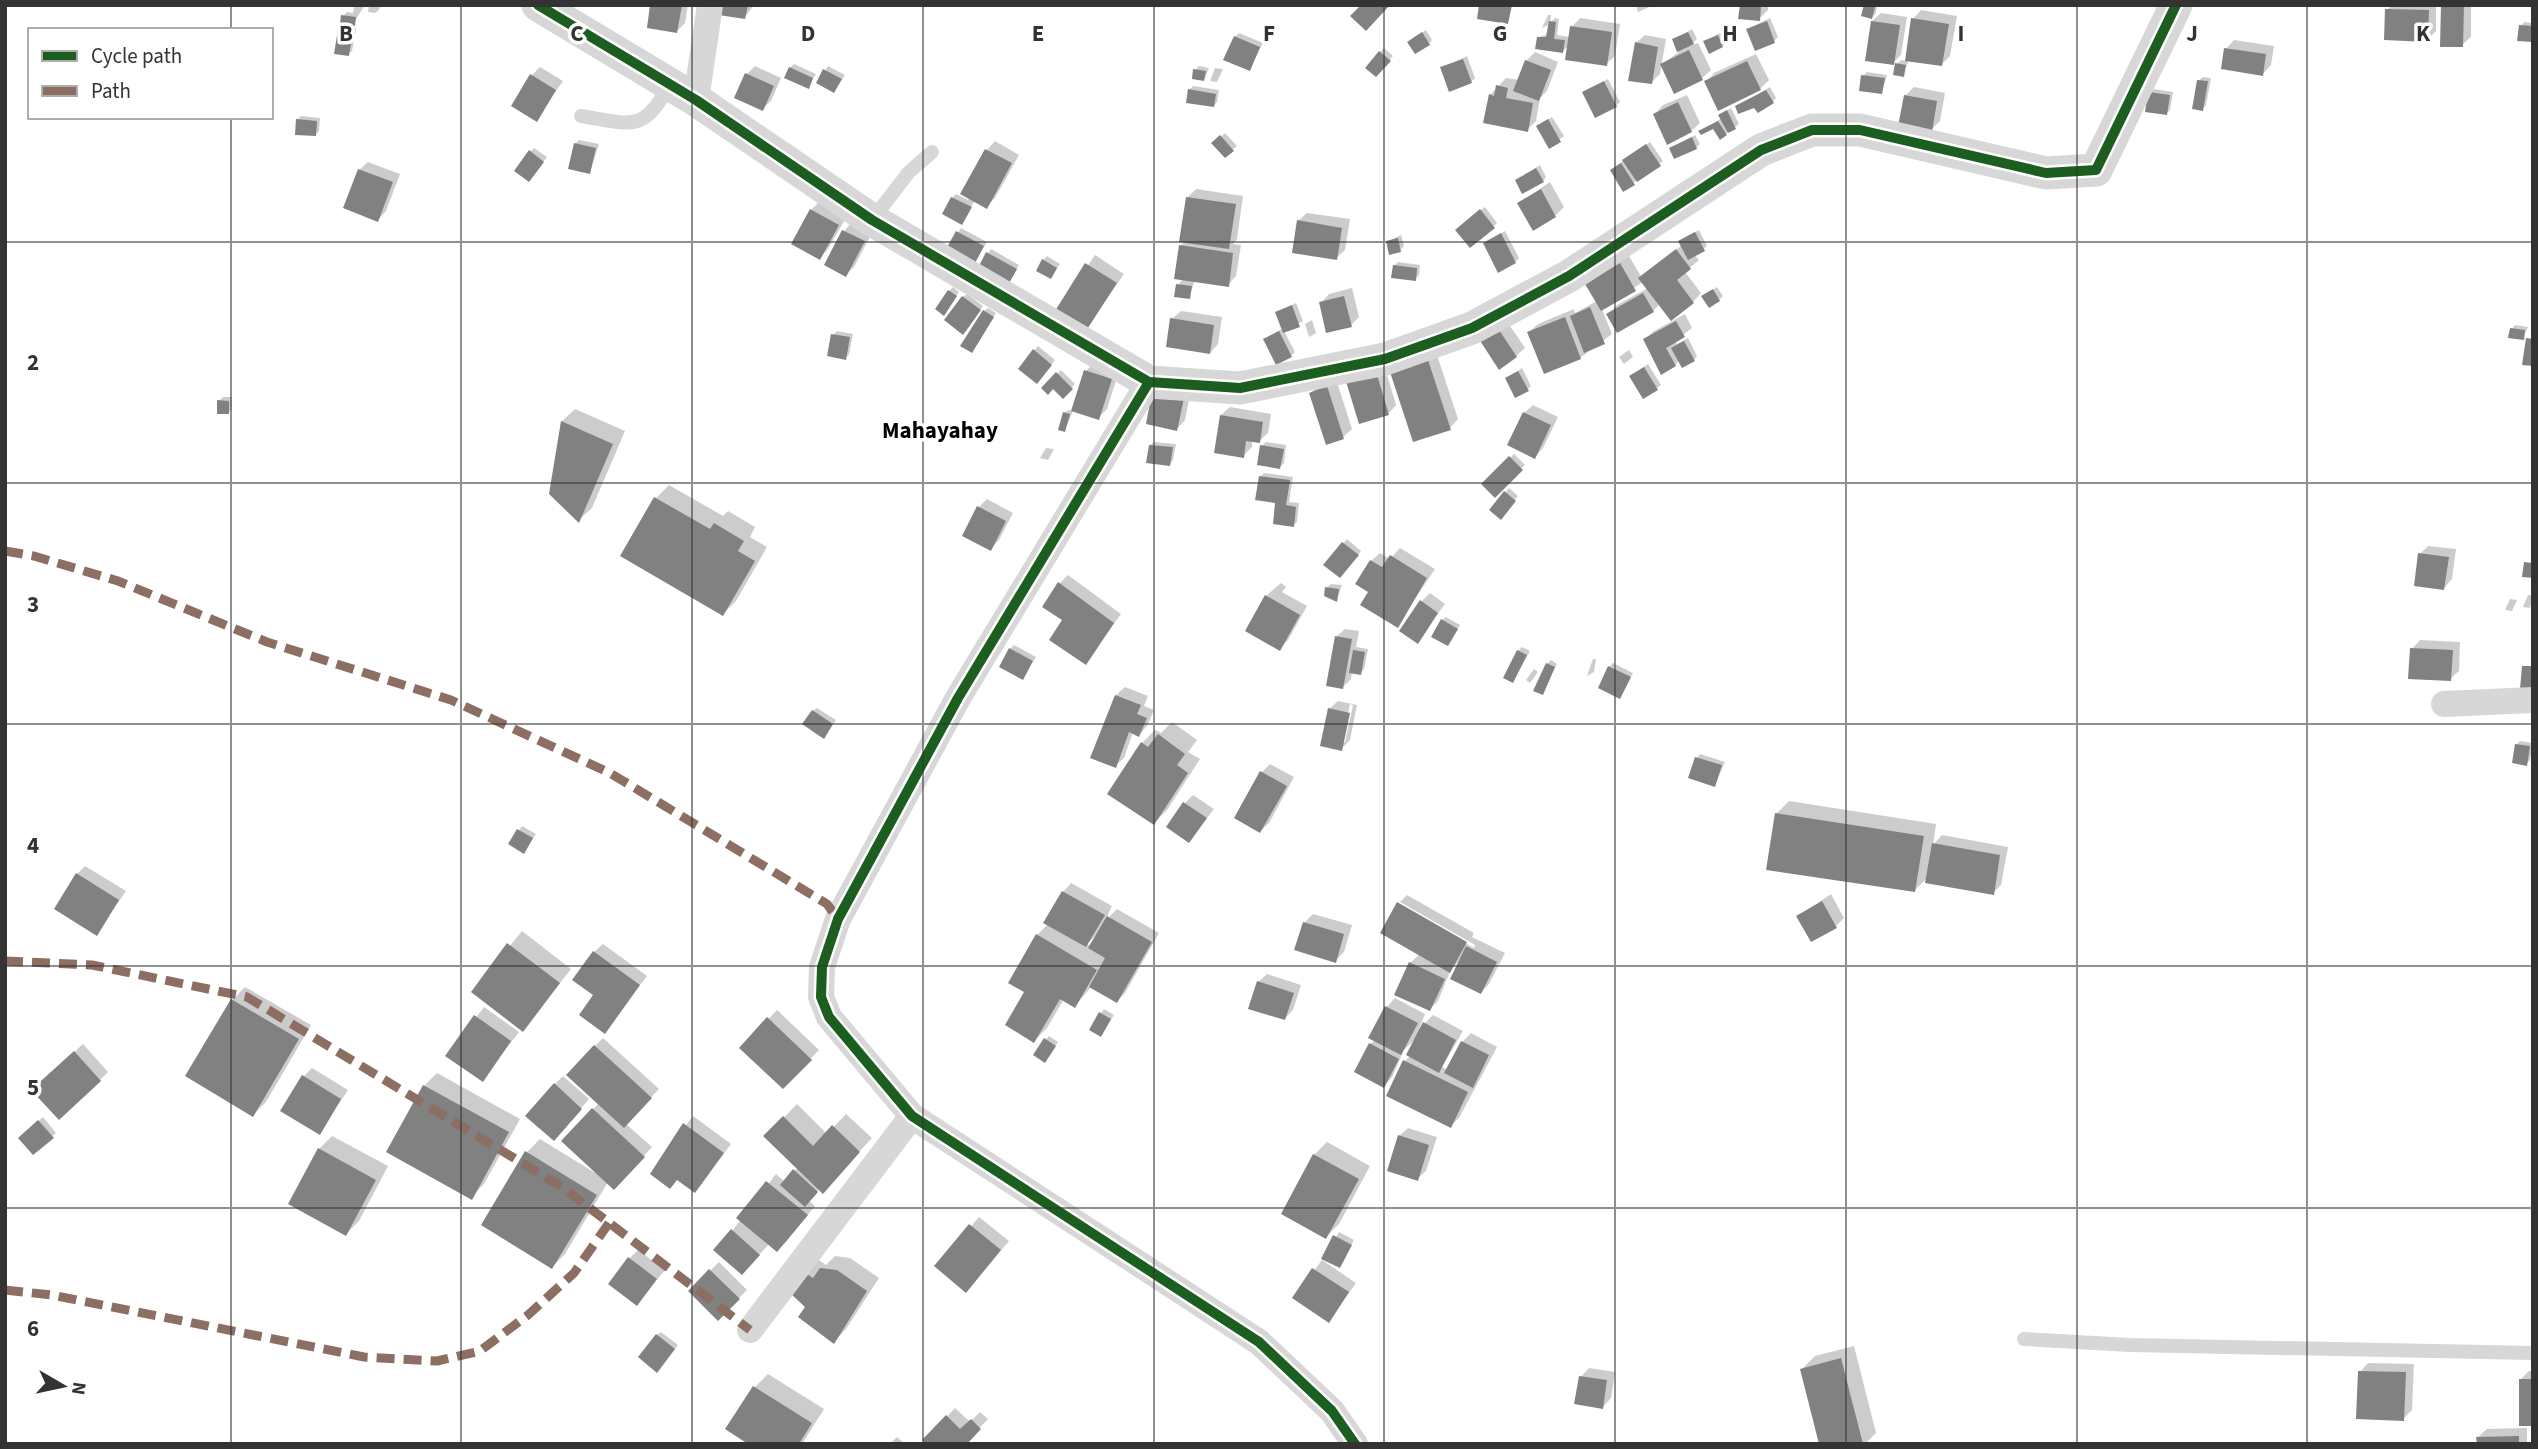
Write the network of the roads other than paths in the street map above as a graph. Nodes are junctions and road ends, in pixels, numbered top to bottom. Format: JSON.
{"nodes":[{"id":1,"x":538,"y":5,"type":"edge"},
{"id":2,"x":710,"y":5,"type":"edge"},
{"id":3,"x":2176,"y":5,"type":"edge"},
{"id":4,"x":683,"y":92,"type":"junction"},
{"id":5,"x":581,"y":116,"type":"dead end"},
{"id":6,"x":932,"y":152,"type":"dead end"},
{"id":7,"x":872,"y":220,"type":"junction"},
{"id":8,"x":1149,"y":382,"type":"junction"},
{"id":9,"x":2533,"y":700,"type":"edge"},
{"id":10,"x":2444,"y":704,"type":"dead end"},
{"id":11,"x":912,"y":1116,"type":"junction"},
{"id":12,"x":750,"y":1329,"type":"dead end"},
{"id":13,"x":2024,"y":1339,"type":"dead end"},
{"id":14,"x":2533,"y":1353,"type":"edge"},
{"id":15,"x":1354,"y":1444,"type":"edge"}],
"edges":[{"from":1,"to":4,"type":"street"},
{"from":2,"to":4,"type":"street"},
{"from":3,"to":8,"type":"street"},
{"from":4,"to":5,"type":"lane"},
{"from":4,"to":7,"type":"street"},
{"from":6,"to":7,"type":"lane"},
{"from":7,"to":8,"type":"street"},
{"from":8,"to":11,"type":"street"},
{"from":9,"to":10,"type":"street"},
{"from":11,"to":12,"type":"street"},
{"from":11,"to":15,"type":"street"},
{"from":13,"to":14,"type":"lane"}]}
